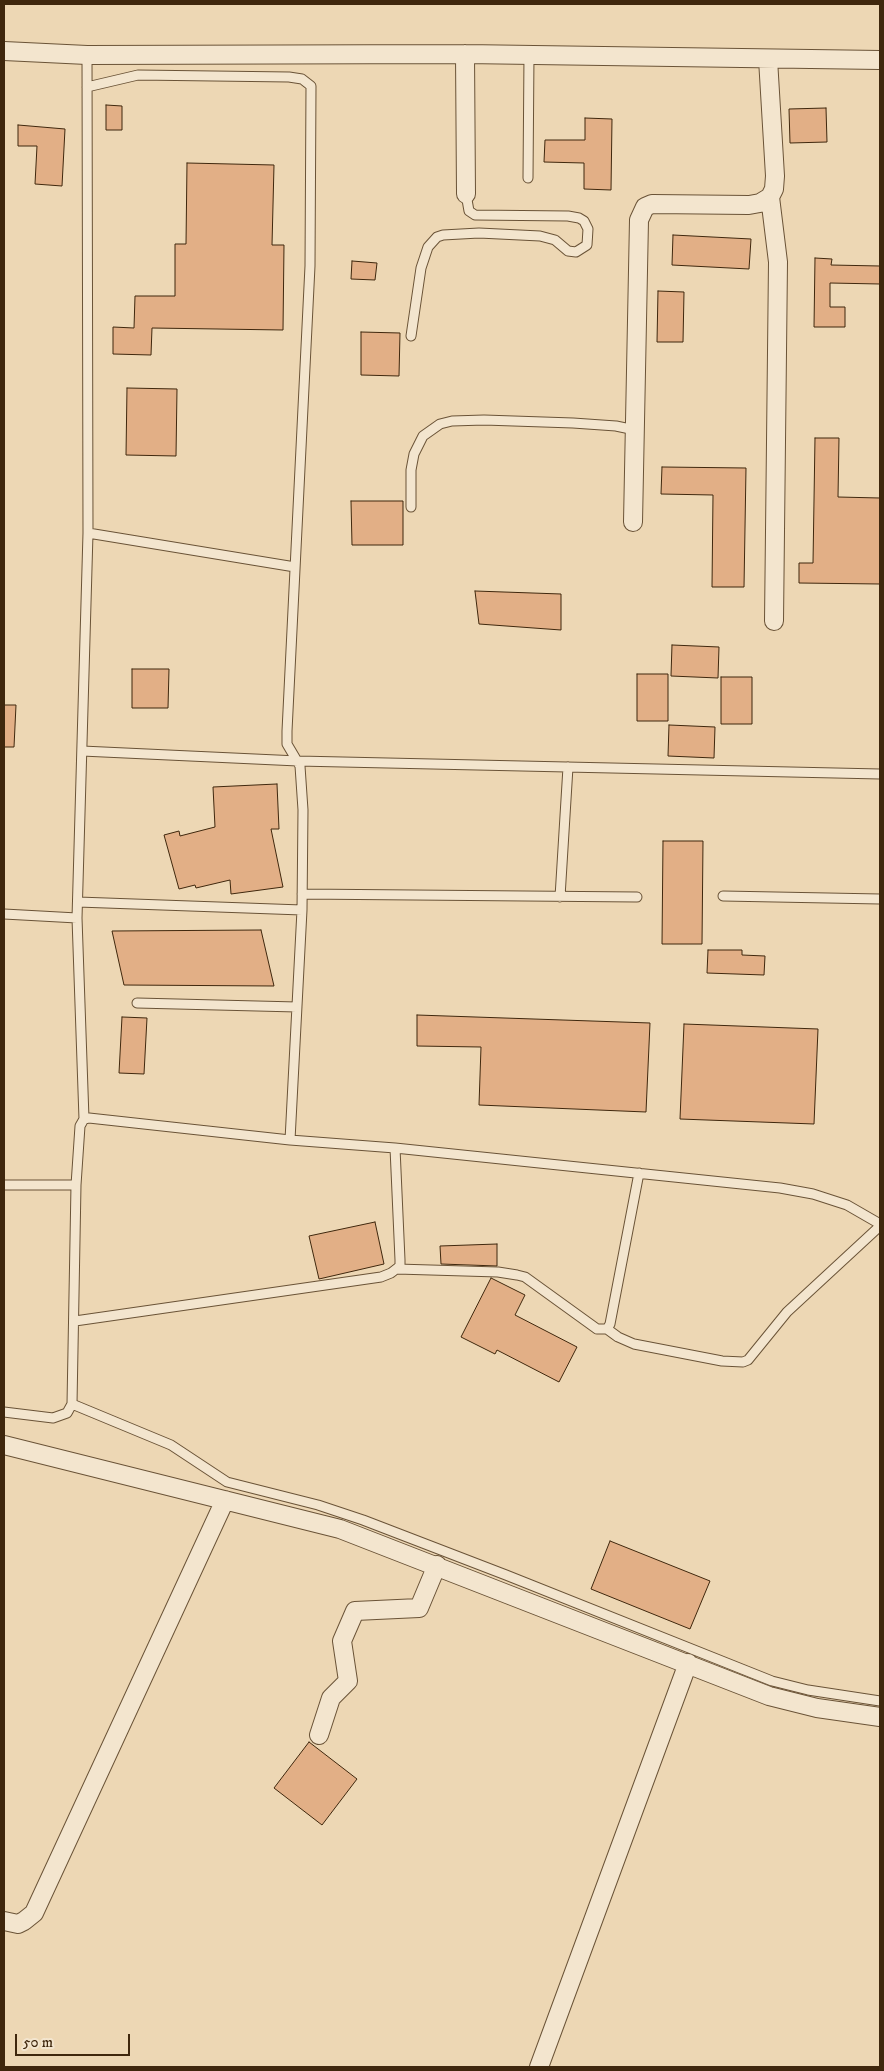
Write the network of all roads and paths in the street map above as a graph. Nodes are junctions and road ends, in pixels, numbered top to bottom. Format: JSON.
{"nodes":[{"id":1,"x":4,"y":51,"type":"edge"},
{"id":2,"x":465,"y":54,"type":"junction"},
{"id":3,"x":87,"y":55,"type":"junction"},
{"id":4,"x":529,"y":55,"type":"junction"},
{"id":5,"x":768,"y":59,"type":"junction"},
{"id":6,"x":880,"y":60,"type":"edge"},
{"id":7,"x":87,"y":87,"type":"junction"},
{"id":8,"x":528,"y":178,"type":"dead end"},
{"id":9,"x":466,"y":194,"type":"joint"},
{"id":10,"x":770,"y":197,"type":"junction"},
{"id":11,"x":412,"y":336,"type":"dead end"},
{"id":12,"x":635,"y":430,"type":"junction"},
{"id":13,"x":411,"y":507,"type":"dead end"},
{"id":14,"x":633,"y":522,"type":"dead end"},
{"id":15,"x":88,"y":533,"type":"junction"},
{"id":16,"x":295,"y":567,"type":"junction"},
{"id":17,"x":774,"y":621,"type":"dead end"},
{"id":18,"x":82,"y":751,"type":"junction"},
{"id":19,"x":298,"y":761,"type":"junction"},
{"id":20,"x":568,"y":767,"type":"junction"},
{"id":21,"x":880,"y":774,"type":"edge"},
{"id":22,"x":302,"y":894,"type":"junction"},
{"id":23,"x":723,"y":896,"type":"dead end"},
{"id":24,"x":560,"y":897,"type":"junction"},
{"id":25,"x":637,"y":897,"type":"dead end"},
{"id":26,"x":880,"y":899,"type":"edge"},
{"id":27,"x":78,"y":902,"type":"junction"},
{"id":28,"x":302,"y":910,"type":"junction"},
{"id":29,"x":4,"y":914,"type":"edge"},
{"id":30,"x":77,"y":918,"type":"junction"},
{"id":31,"x":137,"y":1003,"type":"dead end"},
{"id":32,"x":297,"y":1007,"type":"junction"},
{"id":33,"x":84,"y":1119,"type":"junction"},
{"id":34,"x":290,"y":1140,"type":"junction"},
{"id":35,"x":395,"y":1148,"type":"junction"},
{"id":36,"x":638,"y":1173,"type":"junction"},
{"id":37,"x":4,"y":1185,"type":"edge"},
{"id":38,"x":76,"y":1185,"type":"junction"},
{"id":39,"x":880,"y":1225,"type":"edge"},
{"id":40,"x":397,"y":1269,"type":"junction"},
{"id":41,"x":75,"y":1321,"type":"junction"},
{"id":42,"x":607,"y":1329,"type":"junction"},
{"id":43,"x":72,"y":1404,"type":"junction"},
{"id":44,"x":4,"y":1412,"type":"edge"},
{"id":45,"x":4,"y":1445,"type":"edge"},
{"id":46,"x":225,"y":1500,"type":"junction"},
{"id":47,"x":437,"y":1565,"type":"junction"},
{"id":48,"x":688,"y":1663,"type":"junction"},
{"id":49,"x":880,"y":1701,"type":"edge"},
{"id":50,"x":880,"y":1717,"type":"edge"},
{"id":51,"x":319,"y":1735,"type":"dead end"},
{"id":52,"x":4,"y":1921,"type":"edge"},
{"id":53,"x":539,"y":2067,"type":"edge"}],
"edges":[{"from":1,"to":3,"type":"street"},
{"from":2,"to":3,"type":"street"},
{"from":2,"to":4,"type":"street"},
{"from":2,"to":9,"type":"street"},
{"from":3,"to":7,"type":"lane"},
{"from":4,"to":5,"type":"street"},
{"from":4,"to":8,"type":"lane"},
{"from":5,"to":6,"type":"street"},
{"from":5,"to":10,"type":"street"},
{"from":7,"to":15,"type":"lane"},
{"from":7,"to":16,"type":"lane"},
{"from":9,"to":11,"type":"lane"},
{"from":10,"to":12,"type":"street"},
{"from":10,"to":17,"type":"street"},
{"from":12,"to":13,"type":"lane"},
{"from":12,"to":14,"type":"street"},
{"from":15,"to":16,"type":"lane"},
{"from":15,"to":18,"type":"lane"},
{"from":16,"to":19,"type":"lane"},
{"from":18,"to":19,"type":"lane"},
{"from":18,"to":27,"type":"lane"},
{"from":19,"to":20,"type":"lane"},
{"from":19,"to":22,"type":"lane"},
{"from":20,"to":21,"type":"lane"},
{"from":20,"to":24,"type":"lane"},
{"from":22,"to":24,"type":"lane"},
{"from":22,"to":28,"type":"lane"},
{"from":23,"to":26,"type":"lane"},
{"from":24,"to":25,"type":"lane"},
{"from":27,"to":28,"type":"lane"},
{"from":27,"to":30,"type":"lane"},
{"from":28,"to":32,"type":"lane"},
{"from":29,"to":30,"type":"lane"},
{"from":30,"to":33,"type":"lane"},
{"from":31,"to":32,"type":"lane"},
{"from":32,"to":34,"type":"lane"},
{"from":33,"to":34,"type":"lane"},
{"from":33,"to":38,"type":"lane"},
{"from":34,"to":35,"type":"lane"},
{"from":35,"to":36,"type":"lane"},
{"from":35,"to":40,"type":"lane"},
{"from":36,"to":39,"type":"lane"},
{"from":36,"to":42,"type":"lane"},
{"from":37,"to":38,"type":"lane"},
{"from":38,"to":41,"type":"lane"},
{"from":39,"to":42,"type":"lane"},
{"from":40,"to":41,"type":"lane"},
{"from":40,"to":42,"type":"lane"},
{"from":41,"to":43,"type":"lane"},
{"from":43,"to":44,"type":"lane"},
{"from":43,"to":49,"type":"lane"},
{"from":45,"to":46,"type":"street"},
{"from":46,"to":47,"type":"street"},
{"from":46,"to":52,"type":"street"},
{"from":47,"to":48,"type":"street"},
{"from":47,"to":51,"type":"street"},
{"from":48,"to":50,"type":"street"},
{"from":48,"to":53,"type":"street"}]}
